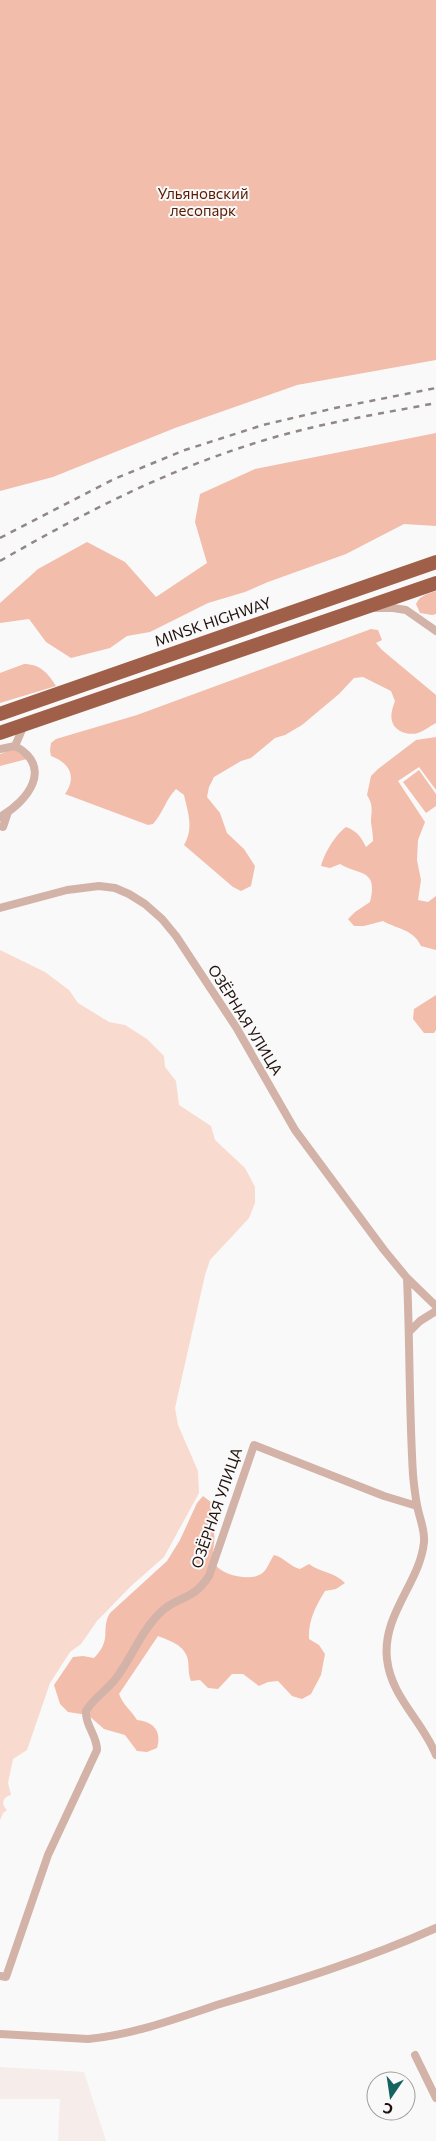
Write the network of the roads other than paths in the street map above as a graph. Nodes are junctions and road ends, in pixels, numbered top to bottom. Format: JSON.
{"nodes":[{"id":1,"x":436,"y":562,"type":"edge"},
{"id":2,"x":436,"y":583,"type":"edge"},
{"id":3,"x":366,"y":608,"type":"junction"},
{"id":4,"x":436,"y":631,"type":"edge"},
{"id":5,"x":0,"y":714,"type":"edge"},
{"id":6,"x":24,"y":725,"type":"junction"},
{"id":7,"x":0,"y":733,"type":"edge"},
{"id":8,"x":15,"y":746,"type":"junction"},
{"id":9,"x":0,"y":749,"type":"edge"},
{"id":10,"x":8,"y":812,"type":"junction"},
{"id":11,"x":0,"y":817,"type":"edge"},
{"id":12,"x":3,"y":827,"type":"dead end"},
{"id":13,"x":1,"y":908,"type":"edge"},
{"id":14,"x":406,"y":1278,"type":"junction"},
{"id":15,"x":436,"y":1306,"type":"edge"},
{"id":16,"x":436,"y":1311,"type":"edge"},
{"id":17,"x":409,"y":1332,"type":"junction"},
{"id":18,"x":417,"y":1506,"type":"junction"},
{"id":19,"x":436,"y":1755,"type":"edge"},
{"id":20,"x":436,"y":1928,"type":"edge"},
{"id":21,"x":0,"y":1976,"type":"edge"},
{"id":22,"x":0,"y":2034,"type":"edge"},
{"id":23,"x":415,"y":2055,"type":"dead end"},
{"id":24,"x":436,"y":2098,"type":"edge"}],
"edges":[{"from":1,"to":5,"type":"highway","name":"MINSK HIGHWAY"},
{"from":2,"to":3,"type":"highway"},
{"from":3,"to":4,"type":"street"},
{"from":3,"to":6,"type":"highway"},
{"from":6,"to":7,"type":"highway"},
{"from":6,"to":8,"type":"street"},
{"from":8,"to":9,"type":"street"},
{"from":8,"to":10,"type":"street"},
{"from":10,"to":11,"type":"street"},
{"from":10,"to":12,"type":"street"},
{"from":13,"to":14,"type":"street","name":"ОЗЁРНАЯ УЛИЦА"},
{"from":14,"to":15,"type":"street","name":"ОЗЁРНАЯ УЛИЦА"},
{"from":14,"to":17,"type":"street"},
{"from":16,"to":17,"type":"street"},
{"from":17,"to":18,"type":"street"},
{"from":18,"to":19,"type":"street"},
{"from":18,"to":21,"type":"street","name":"ОЗЁРНАЯ УЛИЦА"},
{"from":20,"to":22,"type":"street"},
{"from":23,"to":24,"type":"street"}]}
